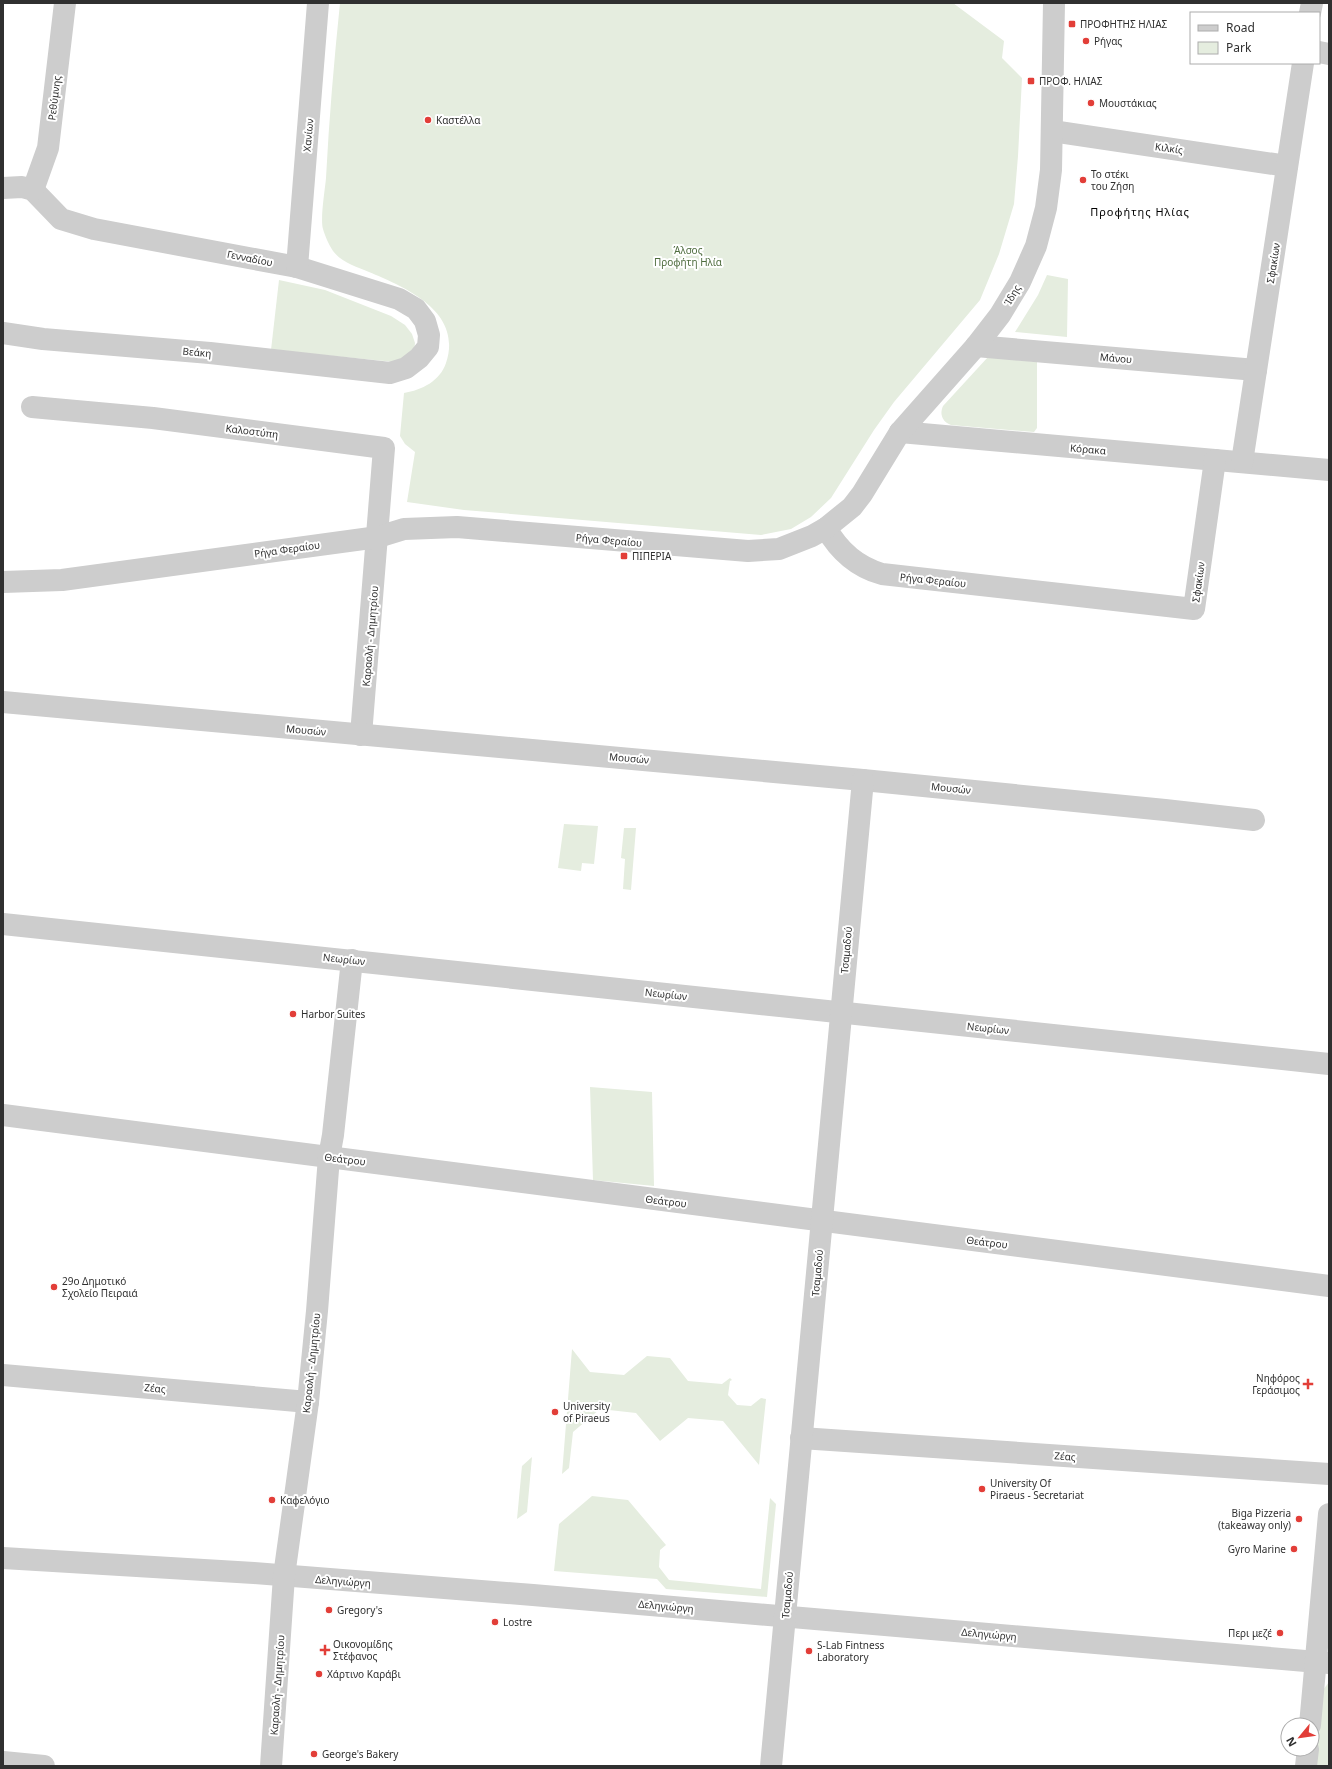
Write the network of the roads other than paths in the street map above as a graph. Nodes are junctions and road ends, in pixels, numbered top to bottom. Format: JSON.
{"nodes":[{"id":1,"x":64,"y":3,"type":"edge"},
{"id":2,"x":318,"y":3,"type":"edge"},
{"id":3,"x":1054,"y":3,"type":"edge"},
{"id":4,"x":1303,"y":64,"type":"edge"},
{"id":5,"x":1052,"y":131,"type":"junction"},
{"id":6,"x":1287,"y":166,"type":"junction"},
{"id":7,"x":3,"y":188,"type":"edge"},
{"id":8,"x":33,"y":190,"type":"junction"},
{"id":9,"x":297,"y":267,"type":"junction"},
{"id":10,"x":3,"y":333,"type":"edge"},
{"id":11,"x":976,"y":346,"type":"junction"},
{"id":12,"x":1256,"y":370,"type":"junction"},
{"id":13,"x":390,"y":373,"type":"joint"},
{"id":14,"x":32,"y":408,"type":"dead end"},
{"id":15,"x":900,"y":432,"type":"junction"},
{"id":16,"x":1215,"y":460,"type":"junction"},
{"id":17,"x":1242,"y":462,"type":"junction"},
{"id":18,"x":1329,"y":470,"type":"edge"},
{"id":19,"x":826,"y":528,"type":"junction"},
{"id":20,"x":378,"y":536,"type":"junction"},
{"id":21,"x":3,"y":582,"type":"edge"},
{"id":22,"x":1194,"y":609,"type":"joint"},
{"id":23,"x":3,"y":702,"type":"edge"},
{"id":24,"x":361,"y":735,"type":"junction"},
{"id":25,"x":863,"y":780,"type":"junction"},
{"id":26,"x":1254,"y":820,"type":"dead end"},
{"id":27,"x":3,"y":924,"type":"edge"},
{"id":28,"x":352,"y":960,"type":"junction"},
{"id":29,"x":841,"y":1012,"type":"junction"},
{"id":30,"x":1329,"y":1064,"type":"edge"},
{"id":31,"x":3,"y":1115,"type":"edge"},
{"id":32,"x":329,"y":1157,"type":"junction"},
{"id":33,"x":822,"y":1221,"type":"junction"},
{"id":34,"x":1329,"y":1286,"type":"edge"},
{"id":35,"x":3,"y":1375,"type":"edge"},
{"id":36,"x":308,"y":1402,"type":"junction"},
{"id":37,"x":801,"y":1438,"type":"junction"},
{"id":38,"x":1329,"y":1474,"type":"edge"},
{"id":39,"x":1329,"y":1514,"type":"edge"},
{"id":40,"x":3,"y":1558,"type":"edge"},
{"id":41,"x":284,"y":1576,"type":"junction"},
{"id":42,"x":785,"y":1617,"type":"junction"},
{"id":43,"x":1322,"y":1663,"type":"edge"},
{"id":44,"x":1312,"y":1717,"type":"edge"},
{"id":45,"x":3,"y":1762,"type":"edge"},
{"id":46,"x":44,"y":1766,"type":"edge"},
{"id":47,"x":271,"y":1766,"type":"edge"},
{"id":48,"x":771,"y":1766,"type":"edge"}],
"edges":[{"from":1,"to":8,"type":"street","name":"Ρεθύμνης"},
{"from":2,"to":9,"type":"street","name":"Χανίων"},
{"from":3,"to":5,"type":"street","name":"Ίδης"},
{"from":4,"to":6,"type":"street","name":"Σφακίων"},
{"from":5,"to":6,"type":"street","name":"Κιλκίς"},
{"from":5,"to":11,"type":"street","name":"Ίδης"},
{"from":6,"to":12,"type":"street","name":"Σφακίων"},
{"from":7,"to":8,"type":"street"},
{"from":8,"to":9,"type":"street","name":"Γενναδίου"},
{"from":9,"to":13,"type":"street","name":"Γενναδίου"},
{"from":10,"to":13,"type":"street","name":"Βεάκη"},
{"from":11,"to":12,"type":"street","name":"Μάνου"},
{"from":11,"to":15,"type":"street","name":"Ίδης"},
{"from":12,"to":17,"type":"street","name":"Σφακίων"},
{"from":14,"to":20,"type":"street","name":"Καλοστύπη"},
{"from":15,"to":16,"type":"street","name":"Κόρακα"},
{"from":15,"to":19,"type":"street","name":"Ίδης"},
{"from":16,"to":17,"type":"street","name":"Κόρακα"},
{"from":16,"to":22,"type":"street","name":"Σφακίων"},
{"from":17,"to":18,"type":"street","name":"Κόρακα"},
{"from":19,"to":20,"type":"street","name":"Ρήγα Φεραίου"},
{"from":19,"to":22,"type":"street","name":"Ρήγα Φεραίου"},
{"from":20,"to":21,"type":"street","name":"Ρήγα Φεραίου"},
{"from":20,"to":24,"type":"street","name":"Καραολή - Δημητρίου"},
{"from":23,"to":24,"type":"street","name":"Μουσών"},
{"from":24,"to":25,"type":"street","name":"Μουσών"},
{"from":25,"to":26,"type":"street","name":"Μουσών"},
{"from":25,"to":29,"type":"street","name":"Τσαμαδού"},
{"from":27,"to":28,"type":"street","name":"Νεωρίων"},
{"from":28,"to":29,"type":"street","name":"Νεωρίων"},
{"from":28,"to":32,"type":"street","name":"Καραολή - Δημητρίου"},
{"from":29,"to":30,"type":"street","name":"Νεωρίων"},
{"from":29,"to":33,"type":"street","name":"Τσαμαδού"},
{"from":31,"to":32,"type":"street","name":"Θεάτρου"},
{"from":32,"to":33,"type":"street","name":"Θεάτρου"},
{"from":32,"to":36,"type":"street","name":"Καραολή - Δημητρίου"},
{"from":33,"to":34,"type":"street","name":"Θεάτρου"},
{"from":33,"to":37,"type":"street","name":"Τσαμαδού"},
{"from":35,"to":36,"type":"street","name":"Ζέας"},
{"from":36,"to":41,"type":"street","name":"Καραολή - Δημητρίου"},
{"from":37,"to":38,"type":"street","name":"Ζέας"},
{"from":37,"to":42,"type":"street","name":"Τσαμαδού"},
{"from":39,"to":43,"type":"street"},
{"from":40,"to":41,"type":"street","name":"Δεληγιώργη"},
{"from":41,"to":42,"type":"street","name":"Δεληγιώργη"},
{"from":41,"to":47,"type":"street","name":"Καραολή - Δημητρίου"},
{"from":42,"to":43,"type":"street","name":"Δεληγιώργη"},
{"from":42,"to":48,"type":"street","name":"Τσαμαδού"},
{"from":43,"to":44,"type":"street"},
{"from":45,"to":46,"type":"street"}]}
